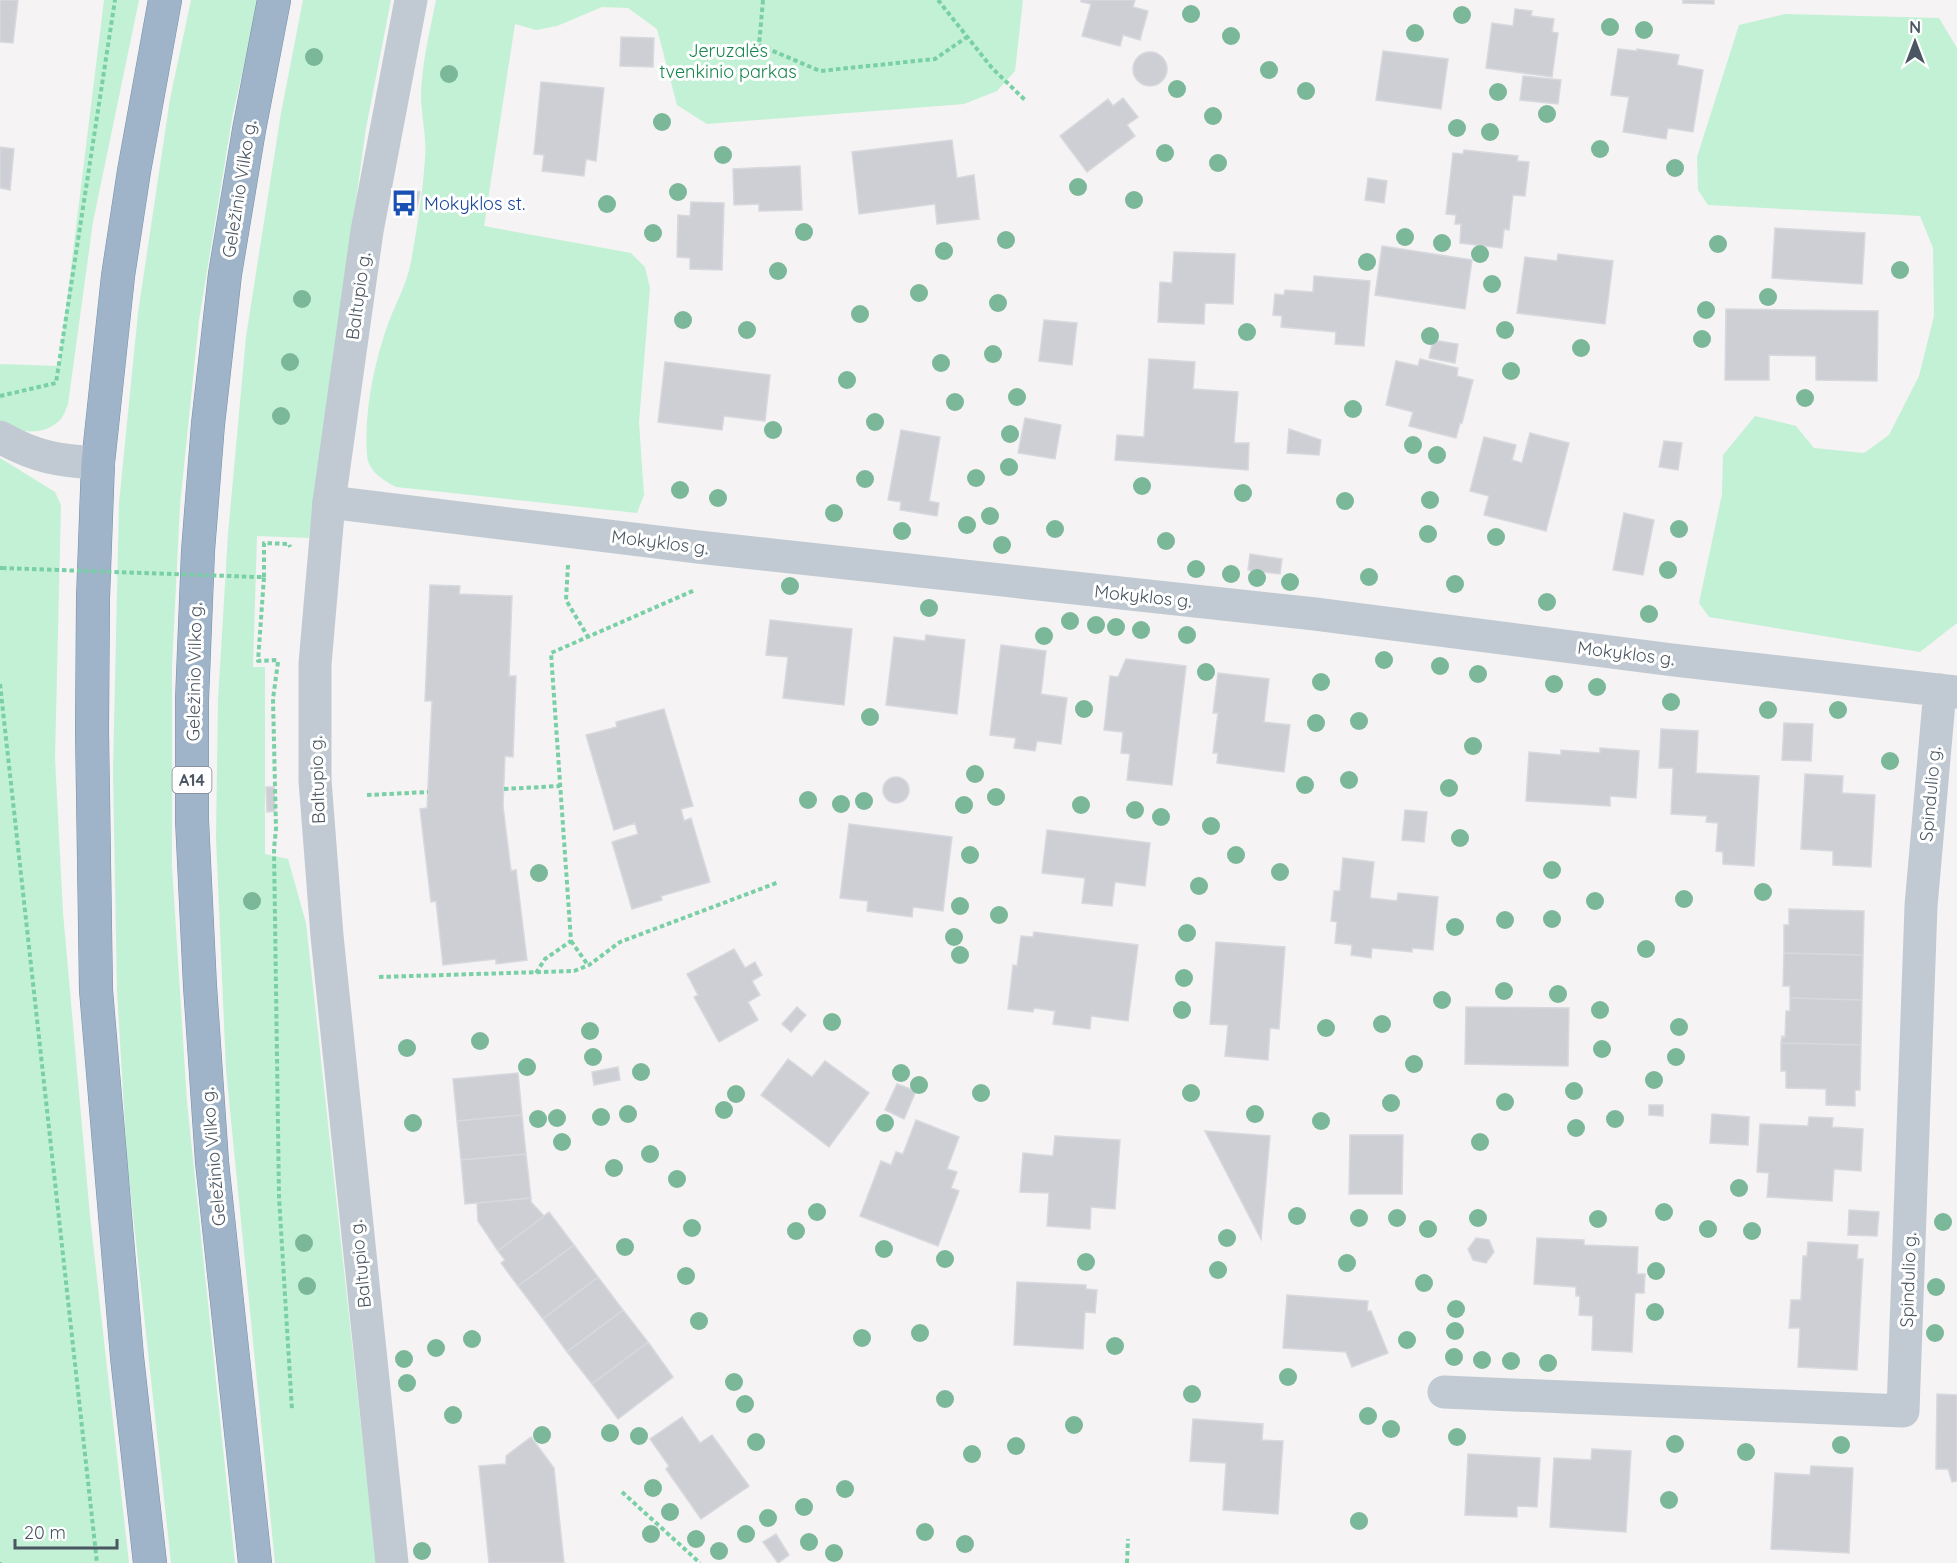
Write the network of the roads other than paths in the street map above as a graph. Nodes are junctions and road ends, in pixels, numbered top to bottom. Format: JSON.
{"nodes":[{"id":1,"x":165,"y":0,"type":"edge"},
{"id":2,"x":274,"y":0,"type":"edge"},
{"id":3,"x":411,"y":0,"type":"edge"},
{"id":4,"x":0,"y":437,"type":"edge"},
{"id":5,"x":98,"y":463,"type":"junction"},
{"id":6,"x":329,"y":502,"type":"junction"},
{"id":7,"x":1949,"y":691,"type":"edge"},
{"id":8,"x":1444,"y":1392,"type":"dead end"},
{"id":9,"x":150,"y":1563,"type":"edge"},
{"id":10,"x":255,"y":1563,"type":"edge"},
{"id":11,"x":392,"y":1563,"type":"edge"}],
"edges":[{"from":1,"to":5,"type":"highway"},
{"from":2,"to":10,"type":"highway","name":"Geležinio Vilko g.","number":"A14"},
{"from":3,"to":6,"type":"street","name":"Baltupio g."},
{"from":4,"to":5,"type":"street"},
{"from":5,"to":9,"type":"highway"},
{"from":6,"to":7,"type":"street","name":"Mokyklos g."},
{"from":6,"to":11,"type":"street","name":"Baltupio g."},
{"from":7,"to":8,"type":"street","name":"Spindulio g."}]}
